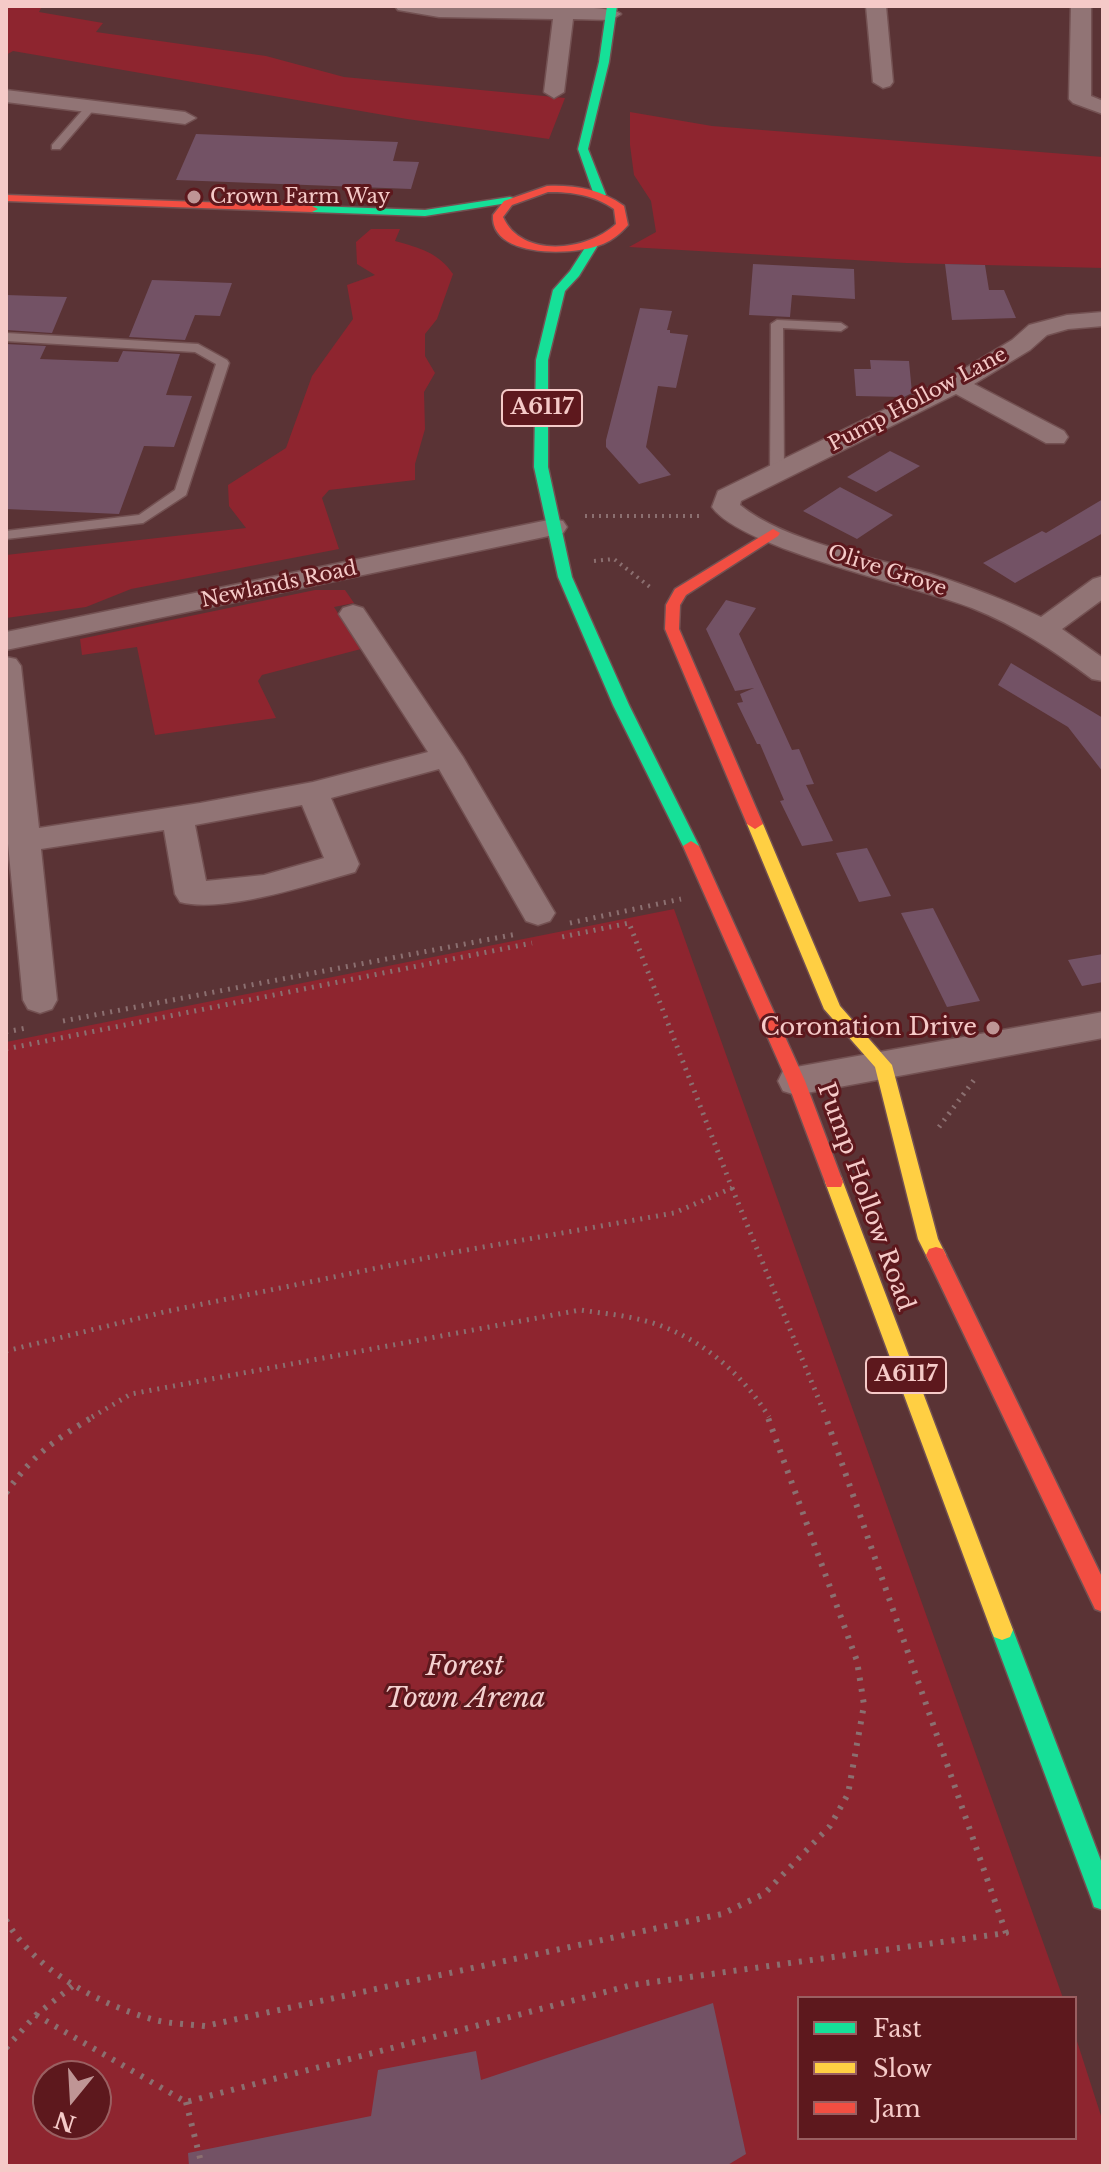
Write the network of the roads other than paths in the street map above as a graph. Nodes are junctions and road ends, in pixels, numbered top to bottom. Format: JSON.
{"nodes":[{"id":1,"x":405,"y":6,"type":"edge"},
{"id":2,"x":876,"y":6,"type":"edge"},
{"id":3,"x":1081,"y":6,"type":"edge"},
{"id":4,"x":564,"y":10,"type":"edge"},
{"id":5,"x":611,"y":10,"type":"edge"},
{"id":6,"x":883,"y":82,"type":"dead end"},
{"id":7,"x":554,"y":92,"type":"dead end"},
{"id":8,"x":6,"y":96,"type":"edge"},
{"id":9,"x":91,"y":107,"type":"junction"},
{"id":10,"x":1103,"y":108,"type":"edge"},
{"id":11,"x":185,"y":118,"type":"dead end"},
{"id":12,"x":56,"y":147,"type":"dead end"},
{"id":13,"x":583,"y":149,"type":"junction"},
{"id":14,"x":536,"y":190,"type":"junction"},
{"id":15,"x":600,"y":195,"type":"junction"},
{"id":16,"x":6,"y":198,"type":"edge"},
{"id":17,"x":510,"y":200,"type":"junction"},
{"id":18,"x":425,"y":213,"type":"junction"},
{"id":19,"x":503,"y":231,"type":"junction"},
{"id":20,"x":592,"y":245,"type":"junction"},
{"id":21,"x":534,"y":246,"type":"junction"},
{"id":22,"x":549,"y":276,"type":"junction"},
{"id":23,"x":1103,"y":319,"type":"edge"},
{"id":24,"x":841,"y":327,"type":"dead end"},
{"id":25,"x":6,"y":337,"type":"edge"},
{"id":26,"x":956,"y":384,"type":"junction"},
{"id":27,"x":1055,"y":437,"type":"dead end"},
{"id":28,"x":777,"y":473,"type":"junction"},
{"id":29,"x":552,"y":521,"type":"junction"},
{"id":30,"x":773,"y":533,"type":"junction"},
{"id":31,"x":6,"y":535,"type":"edge"},
{"id":32,"x":1103,"y":585,"type":"edge"},
{"id":33,"x":353,"y":614,"type":"dead end"},
{"id":34,"x":1042,"y":630,"type":"junction"},
{"id":35,"x":6,"y":641,"type":"edge"},
{"id":36,"x":6,"y":666,"type":"edge"},
{"id":37,"x":1103,"y":672,"type":"edge"},
{"id":38,"x":447,"y":757,"type":"junction"},
{"id":39,"x":313,"y":792,"type":"junction"},
{"id":40,"x":178,"y":818,"type":"junction"},
{"id":41,"x":24,"y":841,"type":"junction"},
{"id":42,"x":537,"y":932,"type":"road end"},
{"id":43,"x":43,"y":1016,"type":"road end"},
{"id":44,"x":1103,"y":1025,"type":"edge"},
{"id":45,"x":883,"y":1065,"type":"junction"},
{"id":46,"x":796,"y":1081,"type":"junction"},
{"id":47,"x":1103,"y":1602,"type":"edge"},
{"id":48,"x":1103,"y":1898,"type":"edge"}],
"edges":[{"from":1,"to":4,"type":"street"},
{"from":2,"to":6,"type":"street"},
{"from":3,"to":10,"type":"street"},
{"from":4,"to":5,"type":"street"},
{"from":4,"to":7,"type":"street"},
{"from":5,"to":13,"type":"main road"},
{"from":8,"to":9,"type":"street"},
{"from":9,"to":11,"type":"street"},
{"from":9,"to":12,"type":"lane"},
{"from":13,"to":14,"type":"main road"},
{"from":13,"to":15,"type":"main road","number":"A6117"},
{"from":14,"to":15,"type":"main road"},
{"from":14,"to":17,"type":"main road"},
{"from":15,"to":20,"type":"main road","number":"A6117"},
{"from":16,"to":18,"type":"main road"},
{"from":17,"to":18,"type":"main road"},
{"from":17,"to":19,"type":"main road"},
{"from":18,"to":19,"type":"main road"},
{"from":19,"to":21,"type":"main road"},
{"from":20,"to":21,"type":"main road"},
{"from":20,"to":22,"type":"main road","number":"A6117"},
{"from":21,"to":22,"type":"main road"},
{"from":22,"to":29,"type":"main road","number":"A6117"},
{"from":23,"to":26,"type":"street","name":"Pump Hollow Lane"},
{"from":24,"to":28,"type":"lane"},
{"from":25,"to":31,"type":"lane"},
{"from":26,"to":27,"type":"street"},
{"from":26,"to":28,"type":"street","name":"Pump Hollow Lane"},
{"from":28,"to":30,"type":"street","name":"Olive Grove"},
{"from":29,"to":35,"type":"street","name":"Newlands Road"},
{"from":29,"to":46,"type":"main road","name":"Pump Hollow Road","number":"A6117"},
{"from":30,"to":34,"type":"street","name":"Olive Grove"},
{"from":30,"to":45,"type":"main road","name":"Pump Hollow Road"},
{"from":32,"to":34,"type":"street"},
{"from":33,"to":38,"type":"street"},
{"from":34,"to":37,"type":"street","name":"Olive Grove"},
{"from":36,"to":41,"type":"street"},
{"from":38,"to":39,"type":"street"},
{"from":38,"to":42,"type":"street"},
{"from":39,"to":40,"type":"street"},
{"from":39,"to":40,"type":"street"},
{"from":40,"to":41,"type":"street"},
{"from":41,"to":43,"type":"street"},
{"from":44,"to":45,"type":"street"},
{"from":45,"to":46,"type":"street"},
{"from":45,"to":47,"type":"main road","name":"Pump Hollow Road"},
{"from":46,"to":48,"type":"main road","name":"Pump Hollow Road","number":"A6117"}]}
